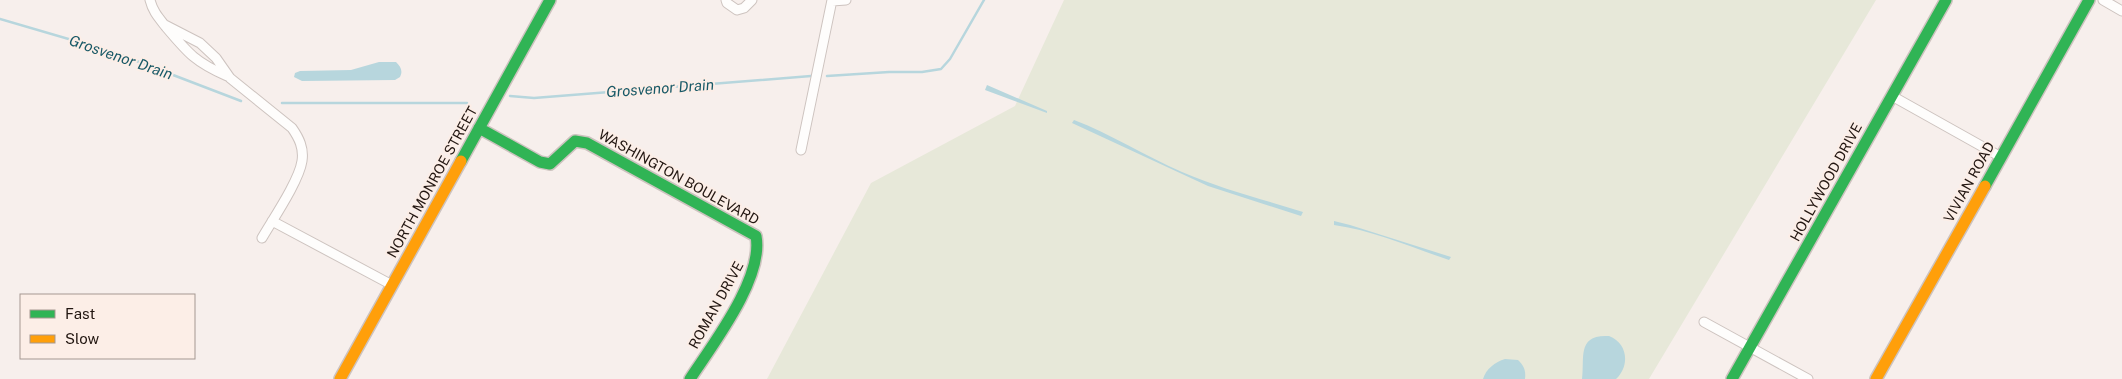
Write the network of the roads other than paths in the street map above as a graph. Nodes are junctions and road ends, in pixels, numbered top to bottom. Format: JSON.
{"nodes":[{"id":1,"x":150,"y":0,"type":"edge"},
{"id":2,"x":550,"y":0,"type":"edge"},
{"id":3,"x":726,"y":0,"type":"edge"},
{"id":4,"x":752,"y":0,"type":"edge"},
{"id":5,"x":832,"y":0,"type":"edge"},
{"id":6,"x":846,"y":0,"type":"edge"},
{"id":7,"x":1946,"y":0,"type":"edge"},
{"id":8,"x":2090,"y":0,"type":"edge"},
{"id":9,"x":2103,"y":0,"type":"edge"},
{"id":10,"x":2122,"y":11,"type":"edge"},
{"id":11,"x":165,"y":25,"type":"junction"},
{"id":12,"x":230,"y":78,"type":"junction"},
{"id":13,"x":1892,"y":96,"type":"junction"},
{"id":14,"x":479,"y":128,"type":"junction"},
{"id":15,"x":802,"y":150,"type":"dead end"},
{"id":16,"x":2001,"y":157,"type":"junction"},
{"id":17,"x":272,"y":221,"type":"junction"},
{"id":18,"x":262,"y":238,"type":"dead end"},
{"id":19,"x":760,"y":242,"type":"joint"},
{"id":20,"x":392,"y":285,"type":"junction"},
{"id":21,"x":1704,"y":322,"type":"dead end"},
{"id":22,"x":1750,"y":347,"type":"junction"},
{"id":23,"x":340,"y":379,"type":"edge"},
{"id":24,"x":690,"y":379,"type":"edge"},
{"id":25,"x":1732,"y":379,"type":"edge"},
{"id":26,"x":1808,"y":379,"type":"edge"},
{"id":27,"x":1876,"y":379,"type":"edge"}],
"edges":[{"from":1,"to":11,"type":"street"},
{"from":2,"to":14,"type":"street","name":"NORTH MONROE STREET"},
{"from":3,"to":4,"type":"street"},
{"from":5,"to":6,"type":"street"},
{"from":5,"to":15,"type":"street"},
{"from":7,"to":13,"type":"street","name":"HOLLYWOOD DRIVE"},
{"from":8,"to":16,"type":"street","name":"VIVIAN ROAD"},
{"from":9,"to":10,"type":"street"},
{"from":11,"to":12,"type":"street"},
{"from":11,"to":12,"type":"street"},
{"from":12,"to":17,"type":"street"},
{"from":13,"to":16,"type":"street"},
{"from":13,"to":22,"type":"street","name":"HOLLYWOOD DRIVE"},
{"from":14,"to":19,"type":"street","name":"WASHINGTON BOULEVARD"},
{"from":14,"to":20,"type":"street","name":"NORTH MONROE STREET"},
{"from":16,"to":27,"type":"street","name":"VIVIAN ROAD"},
{"from":17,"to":18,"type":"street"},
{"from":17,"to":20,"type":"street"},
{"from":19,"to":24,"type":"street","name":"ROMAN DRIVE"},
{"from":20,"to":23,"type":"street","name":"NORTH MONROE STREET"},
{"from":21,"to":22,"type":"street"},
{"from":22,"to":25,"type":"street","name":"HOLLYWOOD DRIVE"},
{"from":22,"to":26,"type":"street"}]}
